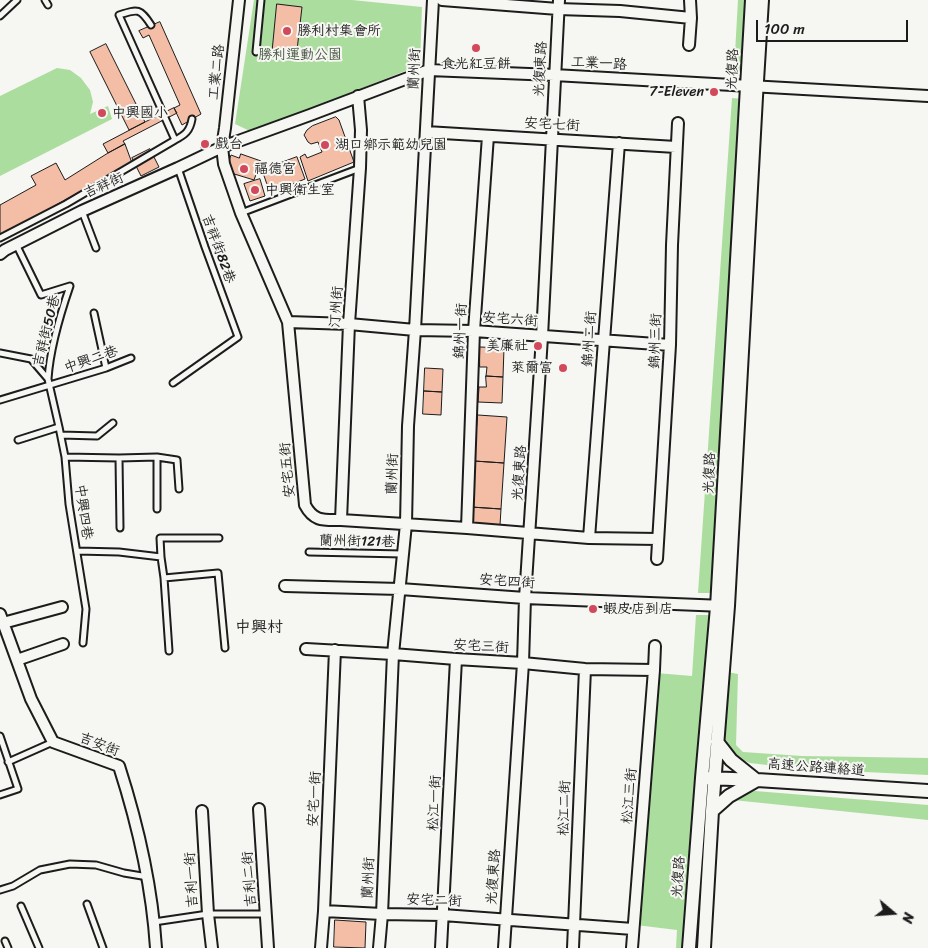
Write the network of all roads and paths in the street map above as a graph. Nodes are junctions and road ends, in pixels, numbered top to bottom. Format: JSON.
{"nodes":[{"id":1,"x":17,"y":0,"type":"edge"},
{"id":2,"x":240,"y":0,"type":"edge"},
{"id":3,"x":261,"y":0,"type":"edge"},
{"id":4,"x":433,"y":0,"type":"edge"},
{"id":5,"x":442,"y":0,"type":"edge"},
{"id":6,"x":621,"y":0,"type":"edge"},
{"id":7,"x":690,"y":0,"type":"edge"},
{"id":8,"x":752,"y":0,"type":"edge"},
{"id":9,"x":762,"y":0,"type":"edge"},
{"id":10,"x":493,"y":2,"type":"edge"},
{"id":11,"x":559,"y":5,"type":"edge"},
{"id":12,"x":620,"y":12,"type":"junction"},
{"id":13,"x":0,"y":16,"type":"edge"},
{"id":14,"x":691,"y":18,"type":"junction"},
{"id":15,"x":151,"y":26,"type":"dead end"},
{"id":16,"x":689,"y":45,"type":"dead end"},
{"id":17,"x":256,"y":52,"type":"dead end"},
{"id":18,"x":429,"y":70,"type":"junction"},
{"id":19,"x":554,"y":75,"type":"junction"},
{"id":20,"x":752,"y":86,"type":"junction"},
{"id":21,"x":358,"y":96,"type":"junction"},
{"id":22,"x":928,"y":96,"type":"edge"},
{"id":23,"x":192,"y":119,"type":"dead end"},
{"id":24,"x":678,"y":123,"type":"dead end"},
{"id":25,"x":426,"y":132,"type":"junction"},
{"id":26,"x":488,"y":136,"type":"junction"},
{"id":27,"x":552,"y":139,"type":"junction"},
{"id":28,"x":175,"y":140,"type":"junction"},
{"id":29,"x":619,"y":143,"type":"junction"},
{"id":30,"x":222,"y":147,"type":"junction"},
{"id":31,"x":676,"y":147,"type":"junction"},
{"id":32,"x":178,"y":168,"type":"junction"},
{"id":33,"x":360,"y":168,"type":"junction"},
{"id":34,"x":66,"y":204,"type":"junction"},
{"id":35,"x":82,"y":211,"type":"junction"},
{"id":36,"x":241,"y":213,"type":"junction"},
{"id":37,"x":71,"y":216,"type":"junction"},
{"id":38,"x":0,"y":238,"type":"edge"},
{"id":39,"x":16,"y":244,"type":"junction"},
{"id":40,"x":96,"y":248,"type":"dead end"},
{"id":41,"x":0,"y":254,"type":"edge"},
{"id":42,"x":94,"y":313,"type":"dead end"},
{"id":43,"x":288,"y":322,"type":"junction"},
{"id":44,"x":350,"y":324,"type":"junction"},
{"id":45,"x":415,"y":330,"type":"junction"},
{"id":46,"x":474,"y":332,"type":"junction"},
{"id":47,"x":542,"y":337,"type":"junction"},
{"id":48,"x":604,"y":340,"type":"junction"},
{"id":49,"x":670,"y":345,"type":"junction"},
{"id":50,"x":0,"y":353,"type":"edge"},
{"id":51,"x":131,"y":358,"type":"dead end"},
{"id":52,"x":106,"y":368,"type":"junction"},
{"id":53,"x":48,"y":379,"type":"junction"},
{"id":54,"x":173,"y":383,"type":"dead end"},
{"id":55,"x":48,"y":386,"type":"junction"},
{"id":56,"x":0,"y":400,"type":"edge"},
{"id":57,"x":113,"y":423,"type":"dead end"},
{"id":58,"x":59,"y":427,"type":"junction"},
{"id":59,"x":61,"y":435,"type":"junction"},
{"id":60,"x":18,"y":440,"type":"dead end"},
{"id":61,"x":65,"y":457,"type":"junction"},
{"id":62,"x":157,"y":457,"type":"junction"},
{"id":63,"x":119,"y":458,"type":"junction"},
{"id":64,"x":179,"y":488,"type":"dead end"},
{"id":65,"x":157,"y":509,"type":"dead end"},
{"id":66,"x":341,"y":520,"type":"junction"},
{"id":67,"x":406,"y":524,"type":"junction"},
{"id":68,"x":120,"y":528,"type":"dead end"},
{"id":69,"x":467,"y":528,"type":"junction"},
{"id":70,"x":530,"y":533,"type":"junction"},
{"id":71,"x":219,"y":538,"type":"dead end"},
{"id":72,"x":589,"y":538,"type":"junction"},
{"id":73,"x":658,"y":540,"type":"junction"},
{"id":74,"x":77,"y":551,"type":"junction"},
{"id":75,"x":309,"y":552,"type":"dead end"},
{"id":76,"x":403,"y":554,"type":"junction"},
{"id":77,"x":161,"y":557,"type":"junction"},
{"id":78,"x":657,"y":559,"type":"dead end"},
{"id":79,"x":164,"y":578,"type":"junction"},
{"id":80,"x":285,"y":586,"type":"dead end"},
{"id":81,"x":400,"y":589,"type":"junction"},
{"id":82,"x":525,"y":598,"type":"junction"},
{"id":83,"x":722,"y":606,"type":"junction"},
{"id":84,"x":62,"y":607,"type":"dead end"},
{"id":85,"x":2,"y":619,"type":"edge"},
{"id":86,"x":83,"y":643,"type":"dead end"},
{"id":87,"x":62,"y":644,"type":"dead end"},
{"id":88,"x":655,"y":646,"type":"dead end"},
{"id":89,"x":225,"y":648,"type":"dead end"},
{"id":90,"x":306,"y":649,"type":"dead end"},
{"id":91,"x":335,"y":650,"type":"junction"},
{"id":92,"x":169,"y":651,"type":"dead end"},
{"id":93,"x":393,"y":654,"type":"junction"},
{"id":94,"x":456,"y":659,"type":"junction"},
{"id":95,"x":17,"y":660,"type":"junction"},
{"id":96,"x":523,"y":663,"type":"junction"},
{"id":97,"x":585,"y":668,"type":"junction"},
{"id":98,"x":654,"y":670,"type":"junction"},
{"id":99,"x":0,"y":736,"type":"edge"},
{"id":100,"x":53,"y":742,"type":"junction"},
{"id":101,"x":717,"y":742,"type":"junction"},
{"id":102,"x":8,"y":762,"type":"junction"},
{"id":103,"x":702,"y":778,"type":"junction"},
{"id":104,"x":715,"y":778,"type":"junction"},
{"id":105,"x":757,"y":780,"type":"junction"},
{"id":106,"x":928,"y":790,"type":"edge"},
{"id":107,"x":0,"y":795,"type":"edge"},
{"id":108,"x":259,"y":809,"type":"dead end"},
{"id":109,"x":202,"y":811,"type":"dead end"},
{"id":110,"x":712,"y":811,"type":"junction"},
{"id":111,"x":148,"y":877,"type":"junction"},
{"id":112,"x":0,"y":890,"type":"edge"},
{"id":113,"x":87,"y":904,"type":"dead end"},
{"id":114,"x":22,"y":906,"type":"dead end"},
{"id":115,"x":324,"y":911,"type":"junction"},
{"id":116,"x":208,"y":914,"type":"junction"},
{"id":117,"x":266,"y":914,"type":"junction"},
{"id":118,"x":382,"y":914,"type":"junction"},
{"id":119,"x":444,"y":915,"type":"junction"},
{"id":120,"x":505,"y":919,"type":"junction"},
{"id":121,"x":154,"y":922,"type":"junction"},
{"id":122,"x":574,"y":924,"type":"junction"},
{"id":123,"x":633,"y":929,"type":"junction"},
{"id":124,"x":5,"y":941,"type":"dead end"},
{"id":125,"x":8,"y":948,"type":"edge"},
{"id":126,"x":39,"y":948,"type":"edge"},
{"id":127,"x":103,"y":948,"type":"edge"},
{"id":128,"x":156,"y":948,"type":"edge"},
{"id":129,"x":212,"y":948,"type":"edge"},
{"id":130,"x":268,"y":948,"type":"edge"},
{"id":131,"x":320,"y":948,"type":"edge"},
{"id":132,"x":379,"y":948,"type":"edge"},
{"id":133,"x":441,"y":948,"type":"edge"},
{"id":134,"x":504,"y":948,"type":"edge"},
{"id":135,"x":573,"y":948,"type":"edge"},
{"id":136,"x":632,"y":948,"type":"edge"},
{"id":137,"x":689,"y":948,"type":"edge"},
{"id":138,"x":704,"y":948,"type":"edge"}],
"edges":[{"from":1,"to":13,"type":"lane"},
{"from":2,"to":30,"type":"street","name":"工業二路"},
{"from":3,"to":17,"type":"lane"},
{"from":4,"to":18,"type":"street","name":"蘭州街"},
{"from":5,"to":10,"type":"street"},
{"from":6,"to":12,"type":"street"},
{"from":7,"to":14,"type":"street"},
{"from":8,"to":20,"type":"street","name":"光復路"},
{"from":9,"to":20,"type":"street","name":"光復路"},
{"from":10,"to":11,"type":"street"},
{"from":11,"to":12,"type":"street"},
{"from":11,"to":19,"type":"street","name":"光復東路"},
{"from":12,"to":14,"type":"street"},
{"from":14,"to":16,"type":"street"},
{"from":15,"to":28,"type":"lane"},
{"from":18,"to":19,"type":"street","name":"工業一路"},
{"from":18,"to":21,"type":"street","name":"工業一路"},
{"from":18,"to":25,"type":"street","name":"蘭州街"},
{"from":19,"to":20,"type":"street","name":"工業一路"},
{"from":19,"to":27,"type":"street","name":"光復東路"},
{"from":20,"to":22,"type":"street","name":"工業一路"},
{"from":20,"to":83,"type":"street","name":"光復路"},
{"from":21,"to":30,"type":"street","name":"工業一路"},
{"from":21,"to":33,"type":"street","name":"汀州街"},
{"from":23,"to":28,"type":"lane"},
{"from":24,"to":31,"type":"street","name":"錦州三街"},
{"from":25,"to":26,"type":"street","name":"安宅七街"},
{"from":25,"to":45,"type":"street","name":"蘭州街"},
{"from":26,"to":27,"type":"street","name":"安宅七街"},
{"from":26,"to":46,"type":"street","name":"錦州一街"},
{"from":27,"to":29,"type":"street","name":"安宅七街"},
{"from":27,"to":47,"type":"street","name":"光復東路"},
{"from":28,"to":34,"type":"lane"},
{"from":29,"to":31,"type":"street","name":"安宅七街"},
{"from":29,"to":48,"type":"street","name":"錦州二街"},
{"from":30,"to":32,"type":"street","name":"吉祥街"},
{"from":30,"to":36,"type":"street","name":"安宅五街"},
{"from":31,"to":49,"type":"street","name":"錦州三街"},
{"from":32,"to":35,"type":"street","name":"吉祥街"},
{"from":32,"to":54,"type":"lane","name":"吉祥街82巷"},
{"from":33,"to":36,"type":"lane"},
{"from":33,"to":44,"type":"street","name":"汀州街"},
{"from":34,"to":37,"type":"lane"},
{"from":34,"to":38,"type":"lane"},
{"from":35,"to":37,"type":"street","name":"吉祥街"},
{"from":35,"to":40,"type":"lane"},
{"from":36,"to":43,"type":"street","name":"安宅五街"},
{"from":37,"to":39,"type":"street","name":"吉祥街"},
{"from":39,"to":41,"type":"street","name":"吉祥街"},
{"from":39,"to":53,"type":"lane","name":"吉祥街50巷"},
{"from":42,"to":52,"type":"lane"},
{"from":43,"to":44,"type":"street","name":"安宅六街"},
{"from":43,"to":66,"type":"street","name":"安宅五街"},
{"from":44,"to":45,"type":"street","name":"安宅六街"},
{"from":44,"to":66,"type":"street","name":"汀州街"},
{"from":45,"to":46,"type":"street","name":"安宅六街"},
{"from":45,"to":67,"type":"street","name":"蘭州街"},
{"from":46,"to":47,"type":"street","name":"安宅六街"},
{"from":46,"to":69,"type":"street","name":"錦州一街"},
{"from":47,"to":48,"type":"street","name":"安宅六街"},
{"from":47,"to":70,"type":"street","name":"光復東路"},
{"from":48,"to":49,"type":"street","name":"安宅六街"},
{"from":48,"to":72,"type":"street","name":"錦州二街"},
{"from":49,"to":73,"type":"street","name":"錦州三街"},
{"from":50,"to":53,"type":"lane"},
{"from":51,"to":52,"type":"lane","name":"中興二巷"},
{"from":52,"to":55,"type":"lane","name":"中興二巷"},
{"from":53,"to":55,"type":"lane","name":"中興四巷"},
{"from":55,"to":56,"type":"lane","name":"中興二巷"},
{"from":55,"to":58,"type":"lane","name":"中興四巷"},
{"from":57,"to":59,"type":"lane"},
{"from":58,"to":59,"type":"lane","name":"中興四巷"},
{"from":58,"to":60,"type":"lane"},
{"from":59,"to":61,"type":"lane","name":"中興四巷"},
{"from":61,"to":63,"type":"lane"},
{"from":61,"to":74,"type":"lane","name":"中興四巷"},
{"from":62,"to":63,"type":"lane"},
{"from":62,"to":64,"type":"lane"},
{"from":62,"to":65,"type":"lane"},
{"from":63,"to":68,"type":"lane"},
{"from":66,"to":67,"type":"street","name":"安宅五街"},
{"from":67,"to":69,"type":"street","name":"安宅五街"},
{"from":67,"to":76,"type":"street","name":"蘭州街"},
{"from":69,"to":70,"type":"street","name":"安宅五街"},
{"from":70,"to":72,"type":"street","name":"安宅五街"},
{"from":70,"to":82,"type":"street","name":"光復東路"},
{"from":71,"to":77,"type":"lane"},
{"from":72,"to":73,"type":"street","name":"安宅五街"},
{"from":73,"to":78,"type":"street","name":"錦州三街"},
{"from":74,"to":77,"type":"lane"},
{"from":74,"to":86,"type":"lane","name":"中興四巷"},
{"from":75,"to":76,"type":"lane","name":"蘭州街121巷"},
{"from":76,"to":81,"type":"street","name":"蘭州街"},
{"from":77,"to":79,"type":"lane"},
{"from":79,"to":89,"type":"lane"},
{"from":79,"to":92,"type":"lane"},
{"from":80,"to":81,"type":"street","name":"安宅四街"},
{"from":81,"to":82,"type":"street","name":"安宅四街"},
{"from":81,"to":93,"type":"street","name":"蘭州街"},
{"from":82,"to":83,"type":"street","name":"安宅四街"},
{"from":82,"to":96,"type":"street","name":"光復東路"},
{"from":83,"to":101,"type":"street","name":"光復路"},
{"from":83,"to":103,"type":"street","name":"光復路"},
{"from":84,"to":85,"type":"street"},
{"from":85,"to":95,"type":"street"},
{"from":87,"to":95,"type":"street"},
{"from":88,"to":98,"type":"street","name":"松江三街"},
{"from":90,"to":91,"type":"street","name":"安宅三街"},
{"from":91,"to":93,"type":"street","name":"安宅三街"},
{"from":91,"to":115,"type":"street","name":"安宅一街"},
{"from":93,"to":94,"type":"street","name":"安宅三街"},
{"from":93,"to":118,"type":"street","name":"蘭州街"},
{"from":94,"to":96,"type":"street","name":"安宅三街"},
{"from":94,"to":119,"type":"street","name":"松江一街"},
{"from":95,"to":100,"type":"street"},
{"from":96,"to":97,"type":"street","name":"安宅三街"},
{"from":96,"to":120,"type":"street","name":"光復東路"},
{"from":97,"to":98,"type":"street","name":"安宅三街"},
{"from":97,"to":122,"type":"street","name":"松江二街"},
{"from":98,"to":123,"type":"street","name":"松江三街"},
{"from":99,"to":102,"type":"lane"},
{"from":100,"to":102,"type":"lane"},
{"from":100,"to":111,"type":"street","name":"吉安街"},
{"from":101,"to":104,"type":"street","name":"光復路"},
{"from":101,"to":105,"type":"street"},
{"from":102,"to":107,"type":"lane"},
{"from":103,"to":104,"type":"street","name":"高速公路連絡道"},
{"from":103,"to":137,"type":"street","name":"光復路"},
{"from":104,"to":105,"type":"street","name":"高速公路連絡道"},
{"from":104,"to":110,"type":"street","name":"光復路"},
{"from":105,"to":106,"type":"street","name":"高速公路連絡道"},
{"from":105,"to":110,"type":"street"},
{"from":108,"to":117,"type":"street","name":"吉利二街"},
{"from":109,"to":116,"type":"street","name":"吉利一街"},
{"from":110,"to":138,"type":"street","name":"光復路"},
{"from":111,"to":112,"type":"lane"},
{"from":111,"to":121,"type":"street","name":"吉安街"},
{"from":113,"to":127,"type":"lane"},
{"from":114,"to":126,"type":"lane"},
{"from":115,"to":118,"type":"street","name":"安宅二街"},
{"from":115,"to":131,"type":"street","name":"安宅一街"},
{"from":116,"to":117,"type":"lane"},
{"from":116,"to":121,"type":"lane"},
{"from":116,"to":129,"type":"street","name":"吉利一街"},
{"from":117,"to":130,"type":"street","name":"吉利二街"},
{"from":118,"to":119,"type":"street","name":"安宅二街"},
{"from":118,"to":132,"type":"street","name":"蘭州街"},
{"from":119,"to":120,"type":"street","name":"安宅二街"},
{"from":119,"to":133,"type":"street","name":"松江一街"},
{"from":120,"to":122,"type":"street","name":"安宅二街"},
{"from":120,"to":134,"type":"street","name":"光復東路"},
{"from":121,"to":128,"type":"street","name":"吉安街"},
{"from":122,"to":123,"type":"street","name":"安宅二街"},
{"from":122,"to":135,"type":"street","name":"松江二街"},
{"from":123,"to":136,"type":"street","name":"松江三街"},
{"from":124,"to":125,"type":"lane"}]}
